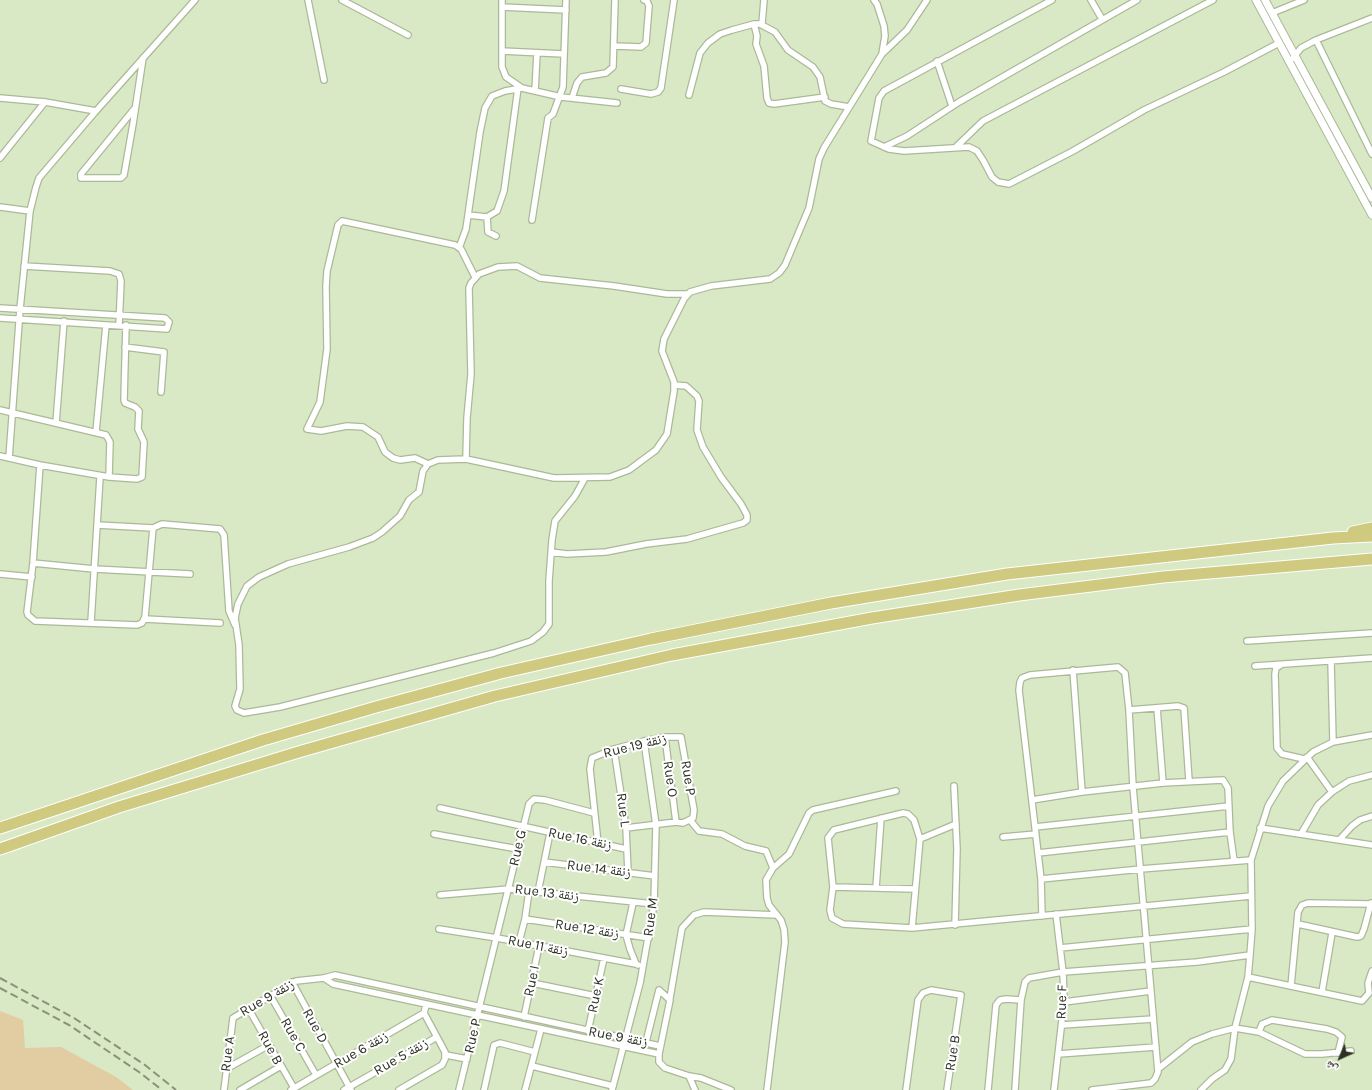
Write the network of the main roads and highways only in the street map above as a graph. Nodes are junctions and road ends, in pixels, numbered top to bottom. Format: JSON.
{"nodes":[{"id":1,"x":1372,"y":528,"type":"edge"},
{"id":2,"x":1372,"y":536,"type":"edge"},
{"id":3,"x":1333,"y":538,"type":"junction"},
{"id":4,"x":1372,"y":559,"type":"edge"},
{"id":5,"x":0,"y":828,"type":"edge"},
{"id":6,"x":0,"y":849,"type":"edge"}],
"edges":[{"from":1,"to":3,"type":"highway"},
{"from":2,"to":3,"type":"highway"},
{"from":3,"to":5,"type":"highway"},
{"from":4,"to":6,"type":"highway"}]}
